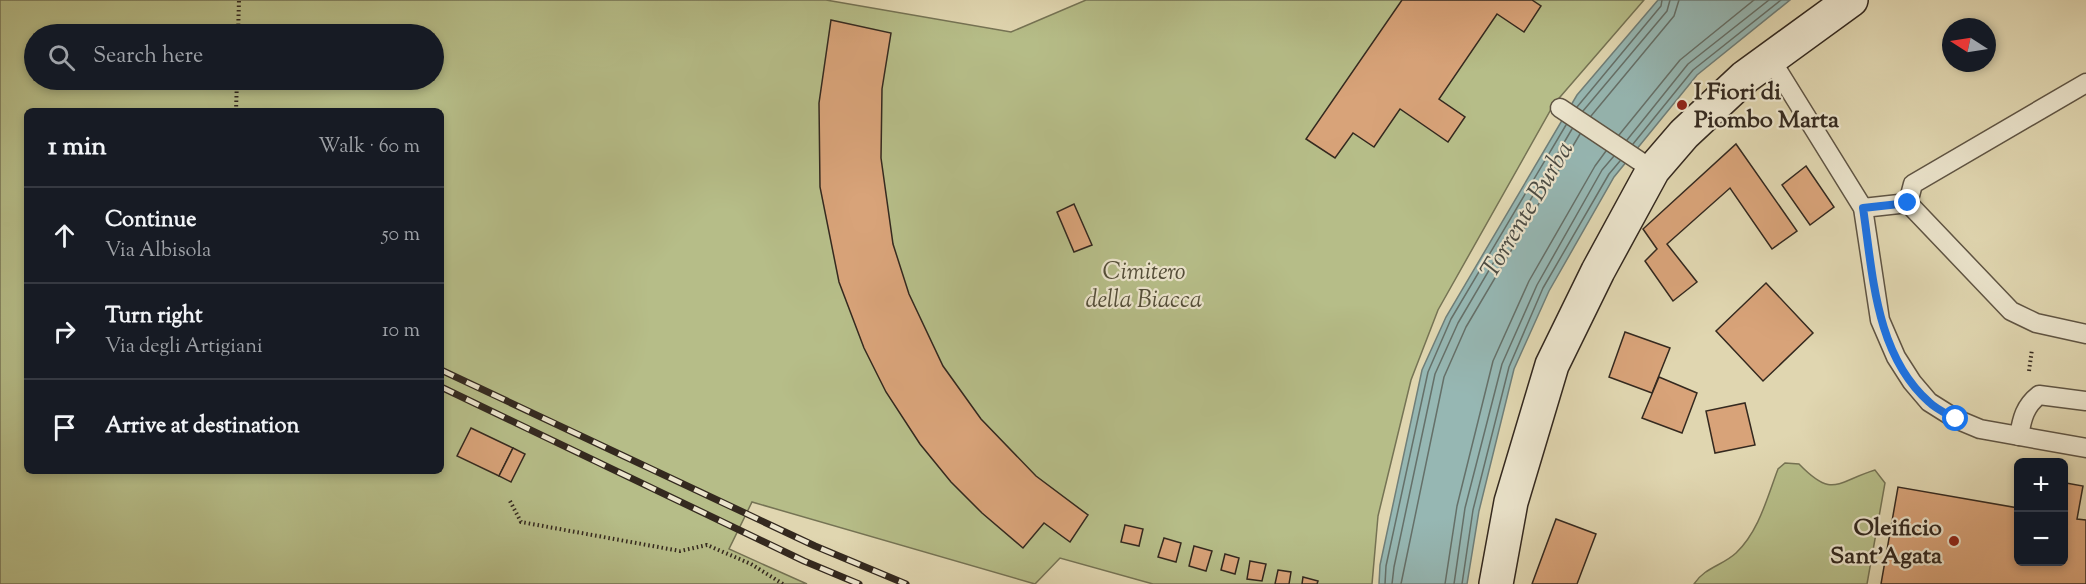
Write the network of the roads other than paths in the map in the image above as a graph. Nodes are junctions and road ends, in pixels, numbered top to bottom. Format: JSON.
{"nodes":[{"id":1,"x":1851,"y":0,"type":"edge"},
{"id":2,"x":1770,"y":58,"type":"junction"},
{"id":3,"x":2086,"y":83,"type":"edge"},
{"id":4,"x":1560,"y":108,"type":"dead end"},
{"id":5,"x":1645,"y":165,"type":"junction"},
{"id":6,"x":1908,"y":203,"type":"junction"},
{"id":7,"x":1863,"y":208,"type":"junction"},
{"id":8,"x":2086,"y":334,"type":"edge"},
{"id":9,"x":2086,"y":401,"type":"edge"},
{"id":10,"x":2019,"y":436,"type":"junction"},
{"id":11,"x":2086,"y":448,"type":"edge"},
{"id":12,"x":1496,"y":584,"type":"edge"}],
"edges":[{"from":1,"to":2,"type":"main road"},
{"from":2,"to":5,"type":"main road"},
{"from":2,"to":7,"type":"lane"},
{"from":3,"to":6,"type":"lane"},
{"from":4,"to":5,"type":"lane"},
{"from":5,"to":12,"type":"main road"},
{"from":6,"to":7,"type":"lane"},
{"from":6,"to":8,"type":"lane"},
{"from":7,"to":10,"type":"lane"},
{"from":9,"to":10,"type":"lane"},
{"from":10,"to":11,"type":"lane"}]}
